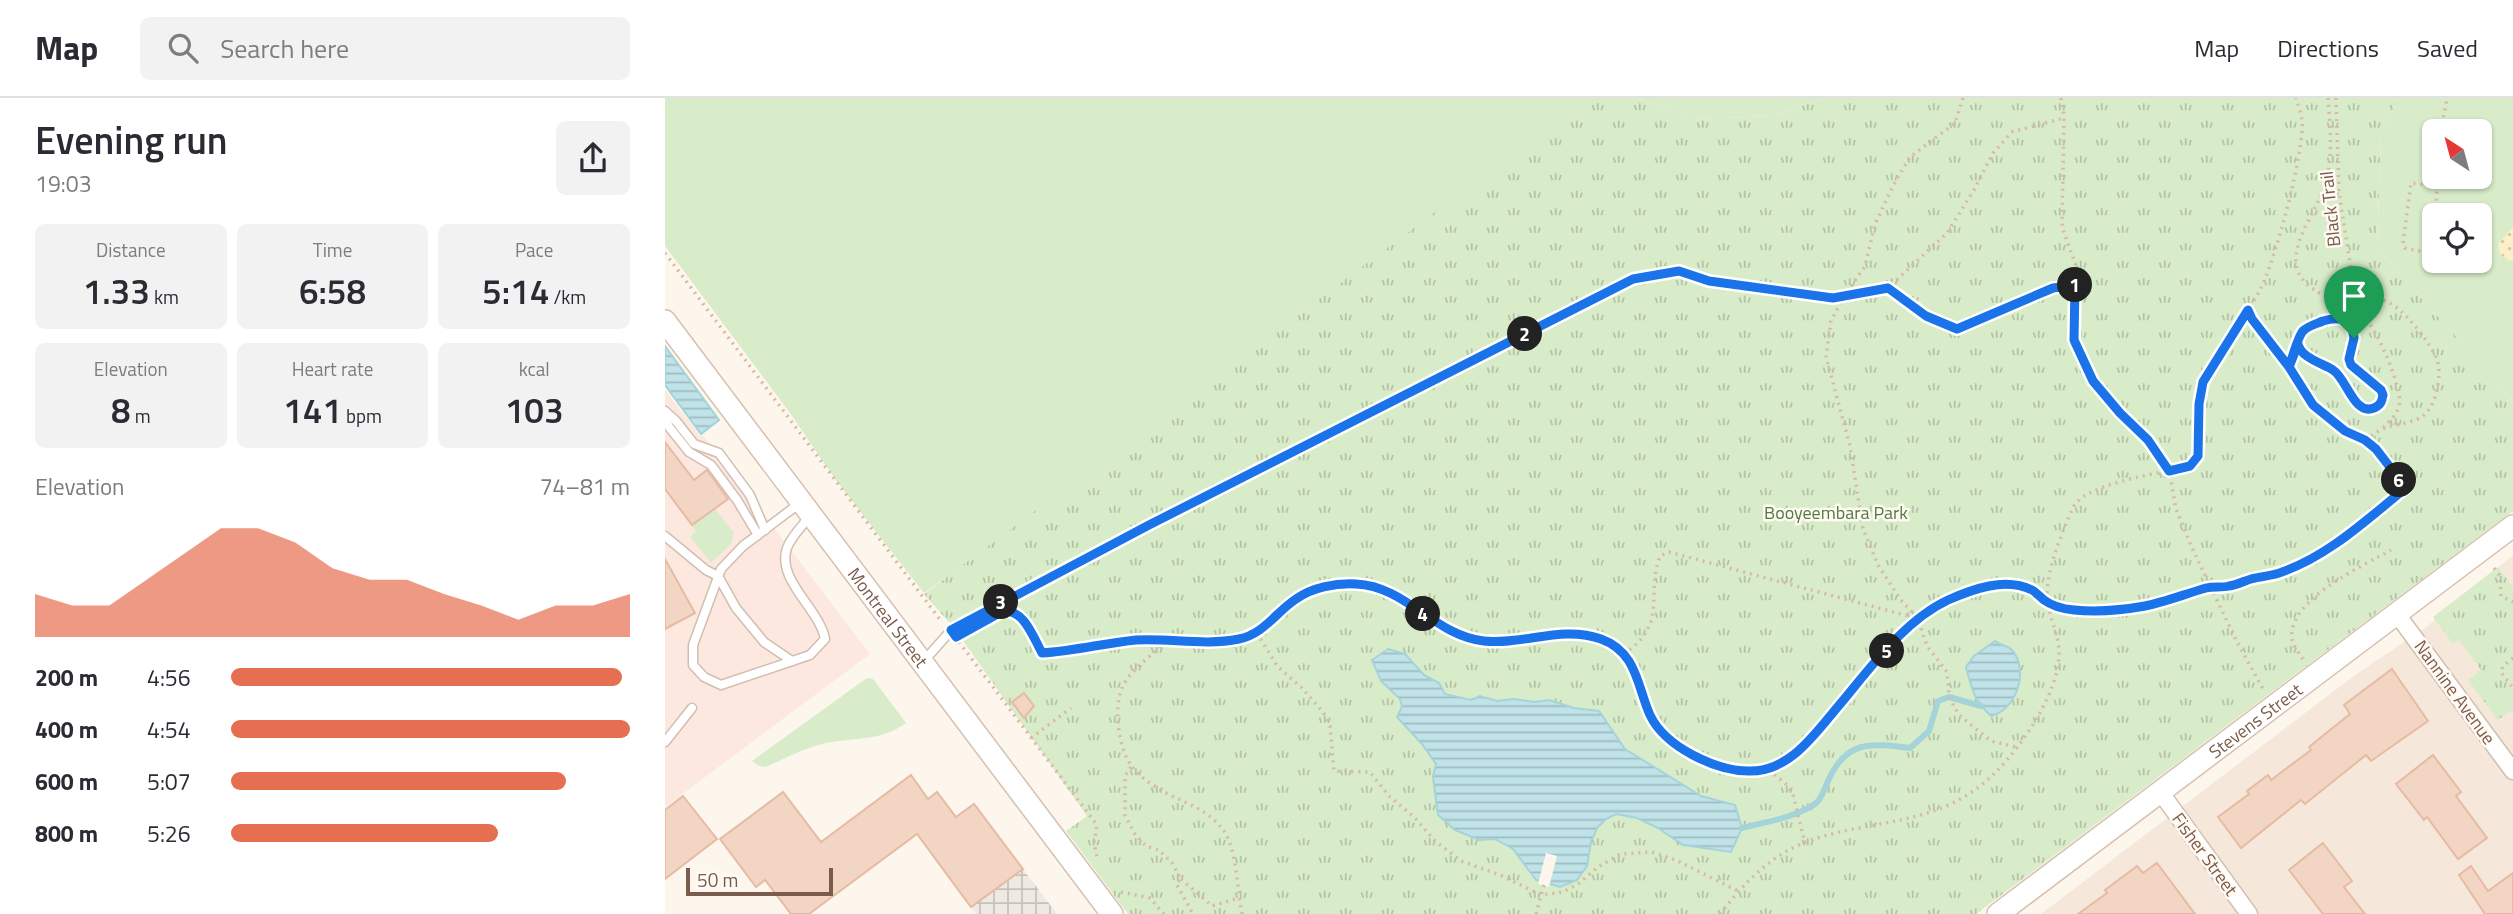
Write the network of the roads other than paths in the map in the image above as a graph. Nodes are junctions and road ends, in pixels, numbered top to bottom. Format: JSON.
{"nodes":[{"id":1,"x":1633,"y":279,"type":"road end"},
{"id":2,"x":665,"y":321,"type":"edge"},
{"id":3,"x":665,"y":411,"type":"edge"},
{"id":4,"x":665,"y":417,"type":"edge"},
{"id":5,"x":805,"y":509,"type":"junction"},
{"id":6,"x":2513,"y":526,"type":"edge"},
{"id":7,"x":761,"y":533,"type":"junction"},
{"id":8,"x":665,"y":536,"type":"edge"},
{"id":9,"x":718,"y":576,"type":"junction"},
{"id":10,"x":2396,"y":613,"type":"junction"},
{"id":11,"x":792,"y":662,"type":"junction"},
{"id":12,"x":923,"y":662,"type":"junction"},
{"id":13,"x":692,"y":708,"type":"dead end"},
{"id":14,"x":665,"y":742,"type":"edge"},
{"id":15,"x":2513,"y":771,"type":"edge"},
{"id":16,"x":2161,"y":793,"type":"junction"},
{"id":17,"x":1112,"y":914,"type":"edge"},
{"id":18,"x":1998,"y":914,"type":"edge"},
{"id":19,"x":2249,"y":914,"type":"edge"}],
"edges":[{"from":1,"to":12,"type":"lane"},
{"from":2,"to":5,"type":"street","name":"Montreal Street"},
{"from":3,"to":7,"type":"lane"},
{"from":4,"to":7,"type":"lane"},
{"from":5,"to":7,"type":"lane"},
{"from":5,"to":11,"type":"lane"},
{"from":5,"to":12,"type":"street","name":"Montreal Street"},
{"from":6,"to":10,"type":"street","name":"Stevens Street"},
{"from":7,"to":9,"type":"lane"},
{"from":8,"to":9,"type":"lane"},
{"from":9,"to":11,"type":"lane"},
{"from":9,"to":11,"type":"lane"},
{"from":10,"to":15,"type":"street","name":"Nannine Avenue"},
{"from":10,"to":16,"type":"street","name":"Stevens Street"},
{"from":12,"to":17,"type":"street","name":"Montreal Street"},
{"from":13,"to":14,"type":"lane"},
{"from":16,"to":18,"type":"street","name":"Stevens Street"},
{"from":16,"to":19,"type":"street","name":"Fisher Street"}]}
